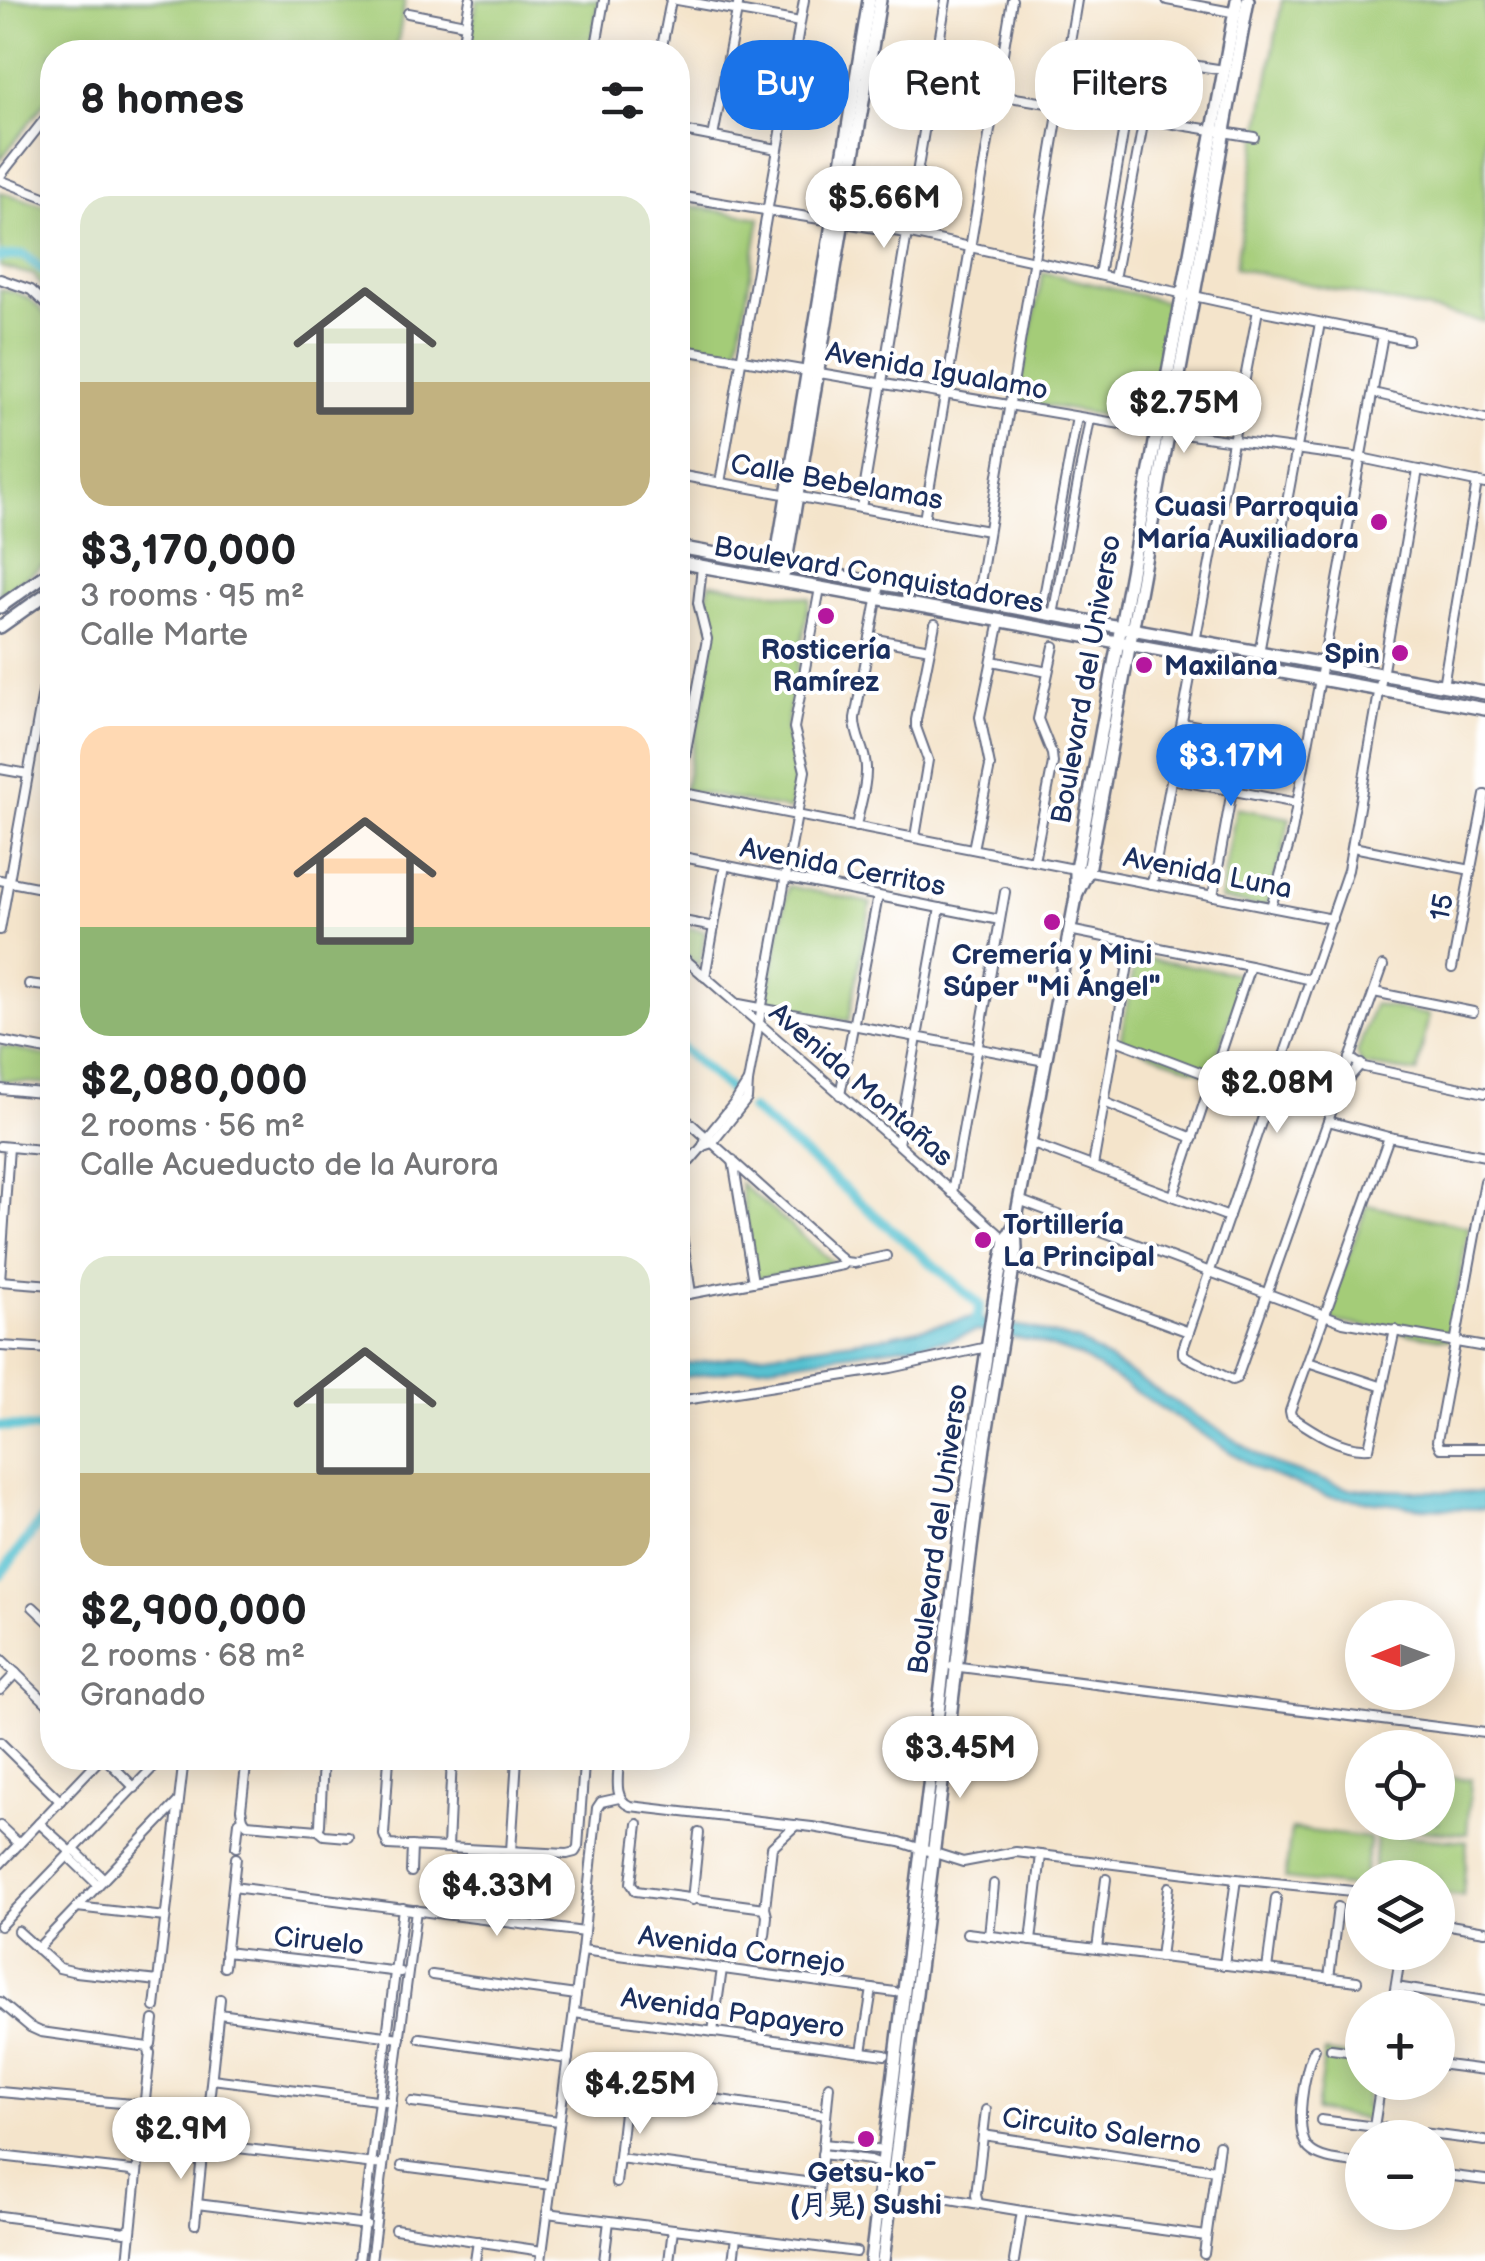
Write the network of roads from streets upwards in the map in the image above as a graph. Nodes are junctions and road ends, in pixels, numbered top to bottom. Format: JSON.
{"nodes":[{"id":1,"x":470,"y":0,"type":"edge"},
{"id":2,"x":604,"y":0,"type":"edge"},
{"id":3,"x":674,"y":0,"type":"edge"},
{"id":4,"x":738,"y":0,"type":"edge"},
{"id":5,"x":804,"y":0,"type":"edge"},
{"id":6,"x":869,"y":0,"type":"edge"},
{"id":7,"x":880,"y":0,"type":"edge"},
{"id":8,"x":946,"y":0,"type":"edge"},
{"id":9,"x":1012,"y":0,"type":"edge"},
{"id":10,"x":1076,"y":0,"type":"edge"},
{"id":11,"x":1167,"y":0,"type":"edge"},
{"id":12,"x":1241,"y":6,"type":"edge"},
{"id":13,"x":737,"y":10,"type":"junction"},
{"id":14,"x":408,"y":13,"type":"dead end"},
{"id":15,"x":800,"y":22,"type":"junction"},
{"id":16,"x":466,"y":24,"type":"junction"},
{"id":17,"x":463,"y":40,"type":"edge"},
{"id":18,"x":597,"y":40,"type":"edge"},
{"id":19,"x":664,"y":40,"type":"edge"},
{"id":20,"x":939,"y":40,"type":"edge"},
{"id":21,"x":1005,"y":40,"type":"edge"},
{"id":22,"x":1070,"y":40,"type":"edge"},
{"id":23,"x":1203,"y":67,"type":"edge"},
{"id":24,"x":1224,"y":70,"type":"junction"},
{"id":25,"x":862,"y":73,"type":"junction"},
{"id":26,"x":869,"y":74,"type":"edge"},
{"id":27,"x":40,"y":126,"type":"edge"},
{"id":28,"x":1203,"y":129,"type":"edge"},
{"id":29,"x":923,"y":130,"type":"edge"},
{"id":30,"x":990,"y":130,"type":"edge"},
{"id":31,"x":1055,"y":130,"type":"edge"},
{"id":32,"x":1124,"y":130,"type":"edge"},
{"id":33,"x":1142,"y":130,"type":"edge"},
{"id":34,"x":1218,"y":131,"type":"junction"},
{"id":35,"x":690,"y":132,"type":"edge"},
{"id":36,"x":712,"y":137,"type":"junction"},
{"id":37,"x":1254,"y":137,"type":"dead end"},
{"id":38,"x":777,"y":149,"type":"junction"},
{"id":39,"x":0,"y":178,"type":"edge"},
{"id":40,"x":40,"y":195,"type":"edge"},
{"id":41,"x":690,"y":198,"type":"edge"},
{"id":42,"x":767,"y":209,"type":"junction"},
{"id":43,"x":837,"y":222,"type":"junction"},
{"id":44,"x":906,"y":233,"type":"junction"},
{"id":45,"x":970,"y":247,"type":"junction"},
{"id":46,"x":1033,"y":261,"type":"junction"},
{"id":47,"x":1099,"y":275,"type":"junction"},
{"id":48,"x":0,"y":279,"type":"edge"},
{"id":49,"x":1114,"y":279,"type":"junction"},
{"id":50,"x":1187,"y":295,"type":"junction"},
{"id":51,"x":40,"y":299,"type":"edge"},
{"id":52,"x":1258,"y":310,"type":"junction"},
{"id":53,"x":1320,"y":323,"type":"junction"},
{"id":54,"x":1384,"y":335,"type":"junction"},
{"id":55,"x":1408,"y":340,"type":"dead end"},
{"id":56,"x":690,"y":352,"type":"edge"},
{"id":57,"x":741,"y":360,"type":"junction"},
{"id":58,"x":812,"y":372,"type":"junction"},
{"id":59,"x":882,"y":384,"type":"junction"},
{"id":60,"x":1373,"y":393,"type":"junction"},
{"id":61,"x":945,"y":394,"type":"junction"},
{"id":62,"x":1009,"y":406,"type":"junction"},
{"id":63,"x":1077,"y":417,"type":"junction"},
{"id":64,"x":1090,"y":419,"type":"junction"},
{"id":65,"x":1485,"y":419,"type":"edge"},
{"id":66,"x":1162,"y":431,"type":"junction"},
{"id":67,"x":1233,"y":440,"type":"junction"},
{"id":68,"x":1296,"y":449,"type":"junction"},
{"id":69,"x":1361,"y":458,"type":"junction"},
{"id":70,"x":1418,"y":470,"type":"junction"},
{"id":71,"x":690,"y":478,"type":"edge"},
{"id":72,"x":720,"y":483,"type":"junction"},
{"id":73,"x":1481,"y":484,"type":"edge"},
{"id":74,"x":792,"y":496,"type":"junction"},
{"id":75,"x":861,"y":508,"type":"junction"},
{"id":76,"x":924,"y":520,"type":"junction"},
{"id":77,"x":988,"y":531,"type":"junction"},
{"id":78,"x":1054,"y":542,"type":"junction"},
{"id":79,"x":1067,"y":544,"type":"junction"},
{"id":80,"x":690,"y":549,"type":"edge"},
{"id":81,"x":690,"y":564,"type":"edge"},
{"id":82,"x":780,"y":566,"type":"junction"},
{"id":83,"x":702,"y":567,"type":"junction"},
{"id":84,"x":40,"y":579,"type":"edge"},
{"id":85,"x":777,"y":581,"type":"junction"},
{"id":86,"x":880,"y":584,"type":"junction"},
{"id":87,"x":820,"y":588,"type":"junction"},
{"id":88,"x":40,"y":599,"type":"edge"},
{"id":89,"x":877,"y":599,"type":"junction"},
{"id":90,"x":976,"y":601,"type":"junction"},
{"id":91,"x":0,"y":608,"type":"edge"},
{"id":92,"x":1047,"y":614,"type":"junction"},
{"id":93,"x":1000,"y":621,"type":"junction"},
{"id":94,"x":935,"y":624,"type":"dead end"},
{"id":95,"x":0,"y":627,"type":"edge"},
{"id":96,"x":1125,"y":628,"type":"junction"},
{"id":97,"x":870,"y":638,"type":"junction"},
{"id":98,"x":1195,"y":642,"type":"junction"},
{"id":99,"x":1122,"y":643,"type":"junction"},
{"id":100,"x":1054,"y":646,"type":"dead end"},
{"id":101,"x":930,"y":650,"type":"junction"},
{"id":102,"x":1259,"y":653,"type":"junction"},
{"id":103,"x":1194,"y":656,"type":"junction"},
{"id":104,"x":992,"y":662,"type":"junction"},
{"id":105,"x":1322,"y":665,"type":"junction"},
{"id":106,"x":1048,"y":672,"type":"junction"},
{"id":107,"x":1382,"y":676,"type":"junction"},
{"id":108,"x":1320,"y":680,"type":"junction"},
{"id":109,"x":1443,"y":686,"type":"junction"},
{"id":110,"x":1379,"y":690,"type":"junction"},
{"id":111,"x":1485,"y":694,"type":"edge"},
{"id":112,"x":40,"y":708,"type":"edge"},
{"id":113,"x":1485,"y":709,"type":"edge"},
{"id":114,"x":1182,"y":724,"type":"junction"},
{"id":115,"x":690,"y":730,"type":"edge"},
{"id":116,"x":1307,"y":748,"type":"junction"},
{"id":117,"x":0,"y":769,"type":"edge"},
{"id":118,"x":28,"y":774,"type":"junction"},
{"id":119,"x":1172,"y":779,"type":"junction"},
{"id":120,"x":1232,"y":790,"type":"junction"},
{"id":121,"x":1485,"y":795,"type":"edge"},
{"id":122,"x":690,"y":796,"type":"edge"},
{"id":123,"x":1297,"y":803,"type":"junction"},
{"id":124,"x":797,"y":816,"type":"junction"},
{"id":125,"x":856,"y":827,"type":"junction"},
{"id":126,"x":1482,"y":827,"type":"edge"},
{"id":127,"x":915,"y":838,"type":"junction"},
{"id":128,"x":1353,"y":847,"type":"junction"},
{"id":129,"x":973,"y":849,"type":"junction"},
{"id":130,"x":690,"y":859,"type":"edge"},
{"id":131,"x":1034,"y":860,"type":"junction"},
{"id":132,"x":724,"y":866,"type":"junction"},
{"id":133,"x":1082,"y":870,"type":"junction"},
{"id":134,"x":1471,"y":870,"type":"junction"},
{"id":135,"x":786,"y":877,"type":"junction"},
{"id":136,"x":4,"y":881,"type":"edge"},
{"id":137,"x":1152,"y":884,"type":"junction"},
{"id":138,"x":40,"y":888,"type":"edge"},
{"id":139,"x":1005,"y":892,"type":"dead end"},
{"id":140,"x":878,"y":896,"type":"junction"},
{"id":141,"x":1213,"y":896,"type":"junction"},
{"id":142,"x":940,"y":908,"type":"junction"},
{"id":143,"x":1271,"y":908,"type":"junction"},
{"id":144,"x":1332,"y":919,"type":"junction"},
{"id":145,"x":1000,"y":920,"type":"junction"},
{"id":146,"x":690,"y":922,"type":"edge"},
{"id":147,"x":714,"y":927,"type":"junction"},
{"id":148,"x":0,"y":930,"type":"edge"},
{"id":149,"x":1070,"y":930,"type":"junction"},
{"id":150,"x":1132,"y":942,"type":"junction"},
{"id":151,"x":690,"y":964,"type":"edge"},
{"id":152,"x":1250,"y":966,"type":"junction"},
{"id":153,"x":1383,"y":966,"type":"dead end"},
{"id":154,"x":1452,"y":968,"type":"dead end"},
{"id":155,"x":705,"y":977,"type":"junction"},
{"id":156,"x":1311,"y":980,"type":"junction"},
{"id":157,"x":29,"y":984,"type":"dead end"},
{"id":158,"x":40,"y":985,"type":"edge"},
{"id":159,"x":1374,"y":992,"type":"junction"},
{"id":160,"x":734,"y":1003,"type":"junction"},
{"id":161,"x":762,"y":1008,"type":"junction"},
{"id":162,"x":1473,"y":1012,"type":"dead end"},
{"id":163,"x":759,"y":1024,"type":"junction"},
{"id":164,"x":854,"y":1025,"type":"junction"},
{"id":165,"x":917,"y":1037,"type":"junction"},
{"id":166,"x":0,"y":1040,"type":"edge"},
{"id":167,"x":1116,"y":1040,"type":"junction"},
{"id":168,"x":40,"y":1048,"type":"edge"},
{"id":169,"x":977,"y":1048,"type":"junction"},
{"id":170,"x":1350,"y":1058,"type":"junction"},
{"id":171,"x":1045,"y":1061,"type":"junction"},
{"id":172,"x":1361,"y":1064,"type":"junction"},
{"id":173,"x":1213,"y":1078,"type":"junction"},
{"id":174,"x":0,"y":1089,"type":"edge"},
{"id":175,"x":1339,"y":1090,"type":"junction"},
{"id":176,"x":40,"y":1093,"type":"edge"},
{"id":177,"x":1485,"y":1093,"type":"edge"},
{"id":178,"x":840,"y":1095,"type":"junction"},
{"id":179,"x":1104,"y":1102,"type":"junction"},
{"id":180,"x":1328,"y":1121,"type":"junction"},
{"id":181,"x":690,"y":1124,"type":"edge"},
{"id":182,"x":1389,"y":1136,"type":"junction"},
{"id":183,"x":1193,"y":1138,"type":"junction"},
{"id":184,"x":707,"y":1142,"type":"junction"},
{"id":185,"x":1030,"y":1143,"type":"junction"},
{"id":186,"x":898,"y":1144,"type":"junction"},
{"id":187,"x":5,"y":1147,"type":"edge"},
{"id":188,"x":40,"y":1150,"type":"edge"},
{"id":189,"x":1485,"y":1156,"type":"edge"},
{"id":190,"x":733,"y":1160,"type":"junction"},
{"id":191,"x":690,"y":1161,"type":"edge"},
{"id":192,"x":1092,"y":1166,"type":"junction"},
{"id":193,"x":1485,"y":1181,"type":"edge"},
{"id":194,"x":952,"y":1192,"type":"junction"},
{"id":195,"x":1173,"y":1196,"type":"junction"},
{"id":196,"x":1019,"y":1200,"type":"junction"},
{"id":197,"x":1229,"y":1217,"type":"junction"},
{"id":198,"x":1015,"y":1224,"type":"junction"},
{"id":199,"x":1006,"y":1240,"type":"junction"},
{"id":200,"x":1016,"y":1249,"type":"junction"},
{"id":201,"x":886,"y":1256,"type":"dead end"},
{"id":202,"x":844,"y":1264,"type":"junction"},
{"id":203,"x":1013,"y":1267,"type":"junction"},
{"id":204,"x":1209,"y":1273,"type":"junction"},
{"id":205,"x":0,"y":1281,"type":"edge"},
{"id":206,"x":753,"y":1282,"type":"junction"},
{"id":207,"x":40,"y":1283,"type":"edge"},
{"id":208,"x":690,"y":1287,"type":"edge"},
{"id":209,"x":691,"y":1294,"type":"joint"},
{"id":210,"x":1266,"y":1295,"type":"junction"},
{"id":211,"x":1001,"y":1303,"type":"junction"},
{"id":212,"x":1323,"y":1316,"type":"junction"},
{"id":213,"x":1395,"y":1330,"type":"junction"},
{"id":214,"x":1189,"y":1332,"type":"junction"},
{"id":215,"x":993,"y":1339,"type":"junction"},
{"id":216,"x":1455,"y":1342,"type":"junction"},
{"id":217,"x":0,"y":1346,"type":"edge"},
{"id":218,"x":1485,"y":1347,"type":"edge"},
{"id":219,"x":40,"y":1348,"type":"edge"},
{"id":220,"x":1308,"y":1362,"type":"junction"},
{"id":221,"x":1383,"y":1387,"type":"junction"},
{"id":222,"x":690,"y":1399,"type":"edge"},
{"id":223,"x":1485,"y":1448,"type":"edge"},
{"id":224,"x":33,"y":1607,"type":"dead end"},
{"id":225,"x":40,"y":1614,"type":"edge"},
{"id":226,"x":1,"y":1658,"type":"edge"},
{"id":227,"x":949,"y":1666,"type":"junction"},
{"id":228,"x":16,"y":1673,"type":"junction"},
{"id":229,"x":0,"y":1690,"type":"edge"},
{"id":230,"x":40,"y":1696,"type":"edge"},
{"id":231,"x":1485,"y":1734,"type":"edge"},
{"id":232,"x":0,"y":1742,"type":"edge"},
{"id":233,"x":91,"y":1770,"type":"edge"},
{"id":234,"x":115,"y":1770,"type":"edge"},
{"id":235,"x":151,"y":1770,"type":"edge"},
{"id":236,"x":182,"y":1770,"type":"edge"},
{"id":237,"x":246,"y":1770,"type":"edge"},
{"id":238,"x":322,"y":1770,"type":"edge"},
{"id":239,"x":387,"y":1770,"type":"edge"},
{"id":240,"x":451,"y":1770,"type":"edge"},
{"id":241,"x":516,"y":1770,"type":"edge"},
{"id":242,"x":584,"y":1770,"type":"edge"},
{"id":243,"x":620,"y":1770,"type":"edge"},
{"id":244,"x":134,"y":1788,"type":"junction"},
{"id":245,"x":619,"y":1798,"type":"junction"},
{"id":246,"x":60,"y":1800,"type":"junction"},
{"id":247,"x":178,"y":1802,"type":"junction"},
{"id":248,"x":242,"y":1819,"type":"junction"},
{"id":249,"x":39,"y":1823,"type":"junction"},
{"id":250,"x":638,"y":1824,"type":"dead end"},
{"id":251,"x":0,"y":1826,"type":"edge"},
{"id":252,"x":796,"y":1826,"type":"junction"},
{"id":253,"x":318,"y":1830,"type":"junction"},
{"id":254,"x":700,"y":1832,"type":"dead end"},
{"id":255,"x":348,"y":1837,"type":"dead end"},
{"id":256,"x":19,"y":1844,"type":"junction"},
{"id":257,"x":412,"y":1846,"type":"junction"},
{"id":258,"x":236,"y":1847,"type":"dead end"},
{"id":259,"x":448,"y":1847,"type":"junction"},
{"id":260,"x":928,"y":1850,"type":"junction"},
{"id":261,"x":511,"y":1851,"type":"junction"},
{"id":262,"x":71,"y":1853,"type":"junction"},
{"id":263,"x":1041,"y":1855,"type":"junction"},
{"id":264,"x":236,"y":1858,"type":"dead end"},
{"id":265,"x":0,"y":1864,"type":"edge"},
{"id":266,"x":411,"y":1872,"type":"dead end"},
{"id":267,"x":1106,"y":1878,"type":"dead end"},
{"id":268,"x":1236,"y":1880,"type":"junction"},
{"id":269,"x":101,"y":1882,"type":"junction"},
{"id":270,"x":994,"y":1884,"type":"dead end"},
{"id":271,"x":233,"y":1887,"type":"junction"},
{"id":272,"x":1169,"y":1888,"type":"dead end"},
{"id":273,"x":1345,"y":1890,"type":"edge"},
{"id":274,"x":1276,"y":1898,"type":"dead end"},
{"id":275,"x":692,"y":1900,"type":"junction"},
{"id":276,"x":77,"y":1907,"type":"junction"},
{"id":277,"x":403,"y":1908,"type":"junction"},
{"id":278,"x":764,"y":1908,"type":"junction"},
{"id":279,"x":1338,"y":1908,"type":"dead end"},
{"id":280,"x":416,"y":1910,"type":"junction"},
{"id":281,"x":165,"y":1917,"type":"junction"},
{"id":282,"x":2,"y":1920,"type":"edge"},
{"id":283,"x":1455,"y":1926,"type":"edge"},
{"id":284,"x":18,"y":1930,"type":"dead end"},
{"id":285,"x":1485,"y":1931,"type":"edge"},
{"id":286,"x":584,"y":1932,"type":"junction"},
{"id":287,"x":967,"y":1934,"type":"dead end"},
{"id":288,"x":766,"y":1935,"type":"dead end"},
{"id":289,"x":989,"y":1936,"type":"junction"},
{"id":290,"x":1031,"y":1941,"type":"junction"},
{"id":291,"x":37,"y":1949,"type":"junction"},
{"id":292,"x":582,"y":1950,"type":"junction"},
{"id":293,"x":1098,"y":1950,"type":"junction"},
{"id":294,"x":225,"y":1952,"type":"junction"},
{"id":295,"x":1160,"y":1957,"type":"junction"},
{"id":296,"x":1224,"y":1965,"type":"junction"},
{"id":297,"x":224,"y":1967,"type":"dead end"},
{"id":298,"x":722,"y":1969,"type":"junction"},
{"id":299,"x":1267,"y":1970,"type":"junction"},
{"id":300,"x":1398,"y":1970,"type":"edge"},
{"id":301,"x":395,"y":1971,"type":"junction"},
{"id":302,"x":408,"y":1972,"type":"junction"},
{"id":303,"x":432,"y":1974,"type":"dead end"},
{"id":304,"x":1329,"y":1978,"type":"junction"},
{"id":305,"x":158,"y":1981,"type":"junction"},
{"id":306,"x":1356,"y":1981,"type":"dead end"},
{"id":307,"x":1396,"y":1988,"type":"joint"},
{"id":308,"x":872,"y":1989,"type":"junction"},
{"id":309,"x":895,"y":1992,"type":"dead end"},
{"id":310,"x":576,"y":1994,"type":"junction"},
{"id":311,"x":220,"y":1998,"type":"dead end"},
{"id":312,"x":1485,"y":2000,"type":"edge"},
{"id":313,"x":0,"y":2002,"type":"edge"},
{"id":314,"x":155,"y":2007,"type":"dead end"},
{"id":315,"x":574,"y":2013,"type":"junction"},
{"id":316,"x":219,"y":2014,"type":"junction"},
{"id":317,"x":154,"y":2020,"type":"dead end"},
{"id":318,"x":713,"y":2032,"type":"junction"},
{"id":319,"x":387,"y":2036,"type":"junction"},
{"id":320,"x":400,"y":2038,"type":"junction"},
{"id":321,"x":420,"y":2038,"type":"dead end"},
{"id":322,"x":148,"y":2047,"type":"junction"},
{"id":323,"x":1315,"y":2049,"type":"dead end"},
{"id":324,"x":1331,"y":2049,"type":"dead end"},
{"id":325,"x":1345,"y":2051,"type":"edge"},
{"id":326,"x":862,"y":2052,"type":"junction"},
{"id":327,"x":885,"y":2055,"type":"dead end"},
{"id":328,"x":568,"y":2059,"type":"junction"},
{"id":329,"x":1455,"y":2066,"type":"edge"},
{"id":330,"x":1485,"y":2070,"type":"edge"},
{"id":331,"x":212,"y":2080,"type":"junction"},
{"id":332,"x":602,"y":2082,"type":"dead end"},
{"id":333,"x":626,"y":2086,"type":"junction"},
{"id":334,"x":829,"y":2086,"type":"dead end"},
{"id":335,"x":0,"y":2092,"type":"edge"},
{"id":336,"x":379,"y":2100,"type":"junction"},
{"id":337,"x":209,"y":2102,"type":"dead end"},
{"id":338,"x":392,"y":2102,"type":"junction"},
{"id":339,"x":412,"y":2102,"type":"dead end"},
{"id":340,"x":143,"y":2105,"type":"junction"},
{"id":341,"x":986,"y":2110,"type":"dead end"},
{"id":342,"x":826,"y":2115,"type":"junction"},
{"id":343,"x":1321,"y":2120,"type":"dead end"},
{"id":344,"x":559,"y":2121,"type":"junction"},
{"id":345,"x":1345,"y":2123,"type":"edge"},
{"id":346,"x":205,"y":2126,"type":"dead end"},
{"id":347,"x":983,"y":2135,"type":"junction"},
{"id":348,"x":1455,"y":2137,"type":"edge"},
{"id":349,"x":1485,"y":2141,"type":"edge"},
{"id":350,"x":204,"y":2144,"type":"junction"},
{"id":351,"x":823,"y":2144,"type":"junction"},
{"id":352,"x":1219,"y":2145,"type":"dead end"},
{"id":353,"x":860,"y":2148,"type":"junction"},
{"id":354,"x":886,"y":2150,"type":"junction"},
{"id":355,"x":822,"y":2154,"type":"junction"},
{"id":356,"x":0,"y":2156,"type":"edge"},
{"id":357,"x":619,"y":2158,"type":"junction"},
{"id":358,"x":859,"y":2159,"type":"junction"},
{"id":359,"x":1345,"y":2161,"type":"edge"},
{"id":360,"x":371,"y":2164,"type":"junction"},
{"id":361,"x":384,"y":2165,"type":"junction"},
{"id":362,"x":884,"y":2165,"type":"junction"},
{"id":363,"x":402,"y":2166,"type":"dead end"},
{"id":364,"x":1215,"y":2170,"type":"junction"},
{"id":365,"x":136,"y":2174,"type":"junction"},
{"id":366,"x":1455,"y":2176,"type":"edge"},
{"id":367,"x":819,"y":2179,"type":"junction"},
{"id":368,"x":1485,"y":2180,"type":"edge"},
{"id":369,"x":616,"y":2183,"type":"dead end"},
{"id":370,"x":551,"y":2186,"type":"junction"},
{"id":371,"x":944,"y":2198,"type":"dead end"},
{"id":372,"x":818,"y":2202,"type":"dead end"},
{"id":373,"x":978,"y":2202,"type":"junction"},
{"id":374,"x":197,"y":2204,"type":"junction"},
{"id":375,"x":1022,"y":2212,"type":"junction"},
{"id":376,"x":547,"y":2213,"type":"junction"},
{"id":377,"x":0,"y":2216,"type":"edge"},
{"id":378,"x":609,"y":2221,"type":"junction"},
{"id":379,"x":195,"y":2224,"type":"dead end"},
{"id":380,"x":364,"y":2225,"type":"junction"},
{"id":381,"x":376,"y":2226,"type":"junction"},
{"id":382,"x":395,"y":2228,"type":"dead end"},
{"id":383,"x":130,"y":2229,"type":"junction"},
{"id":384,"x":673,"y":2229,"type":"junction"},
{"id":385,"x":736,"y":2236,"type":"junction"},
{"id":386,"x":1206,"y":2236,"type":"junction"},
{"id":387,"x":478,"y":2241,"type":"junction"},
{"id":388,"x":836,"y":2249,"type":"junction"},
{"id":389,"x":542,"y":2250,"type":"junction"},
{"id":390,"x":856,"y":2252,"type":"dead end"},
{"id":391,"x":1204,"y":2254,"type":"dead end"},
{"id":392,"x":128,"y":2261,"type":"edge"},
{"id":393,"x":359,"y":2261,"type":"edge"},
{"id":394,"x":371,"y":2261,"type":"edge"},
{"id":395,"x":475,"y":2261,"type":"edge"},
{"id":396,"x":540,"y":2261,"type":"edge"},
{"id":397,"x":604,"y":2261,"type":"edge"},
{"id":398,"x":669,"y":2261,"type":"edge"},
{"id":399,"x":733,"y":2261,"type":"edge"},
{"id":400,"x":835,"y":2261,"type":"edge"},
{"id":401,"x":871,"y":2261,"type":"edge"},
{"id":402,"x":883,"y":2261,"type":"edge"},
{"id":403,"x":1014,"y":2261,"type":"edge"}],
"edges":[{"from":1,"to":16,"type":"street"},
{"from":2,"to":18,"type":"street"},
{"from":3,"to":13,"type":"street"},
{"from":3,"to":19,"type":"street"},
{"from":4,"to":13,"type":"street"},
{"from":5,"to":15,"type":"street"},
{"from":6,"to":25,"type":"street"},
{"from":7,"to":25,"type":"street"},
{"from":8,"to":20,"type":"street"},
{"from":9,"to":21,"type":"street"},
{"from":10,"to":22,"type":"street"},
{"from":11,"to":12,"type":"street"},
{"from":12,"to":24,"type":"street","name":"Boulevard del Universo"},
{"from":12,"to":34,"type":"street","name":"Boulevard del Universo"},
{"from":13,"to":15,"type":"street"},
{"from":13,"to":36,"type":"street"},
{"from":14,"to":16,"type":"street"},
{"from":15,"to":38,"type":"street"},
{"from":16,"to":17,"type":"street"},
{"from":23,"to":24,"type":"street"},
{"from":24,"to":34,"type":"street","name":"Boulevard del Universo"},
{"from":25,"to":26,"type":"street"},
{"from":25,"to":43,"type":"street"},
{"from":27,"to":39,"type":"street"},
{"from":28,"to":34,"type":"street"},
{"from":29,"to":44,"type":"street"},
{"from":30,"to":45,"type":"street"},
{"from":31,"to":46,"type":"street"},
{"from":32,"to":47,"type":"street"},
{"from":33,"to":49,"type":"street"},
{"from":34,"to":37,"type":"street"},
{"from":34,"to":50,"type":"street","name":"Boulevard del Universo"},
{"from":35,"to":36,"type":"street"},
{"from":36,"to":38,"type":"street"},
{"from":38,"to":42,"type":"street"},
{"from":39,"to":40,"type":"street"},
{"from":41,"to":42,"type":"street"},
{"from":42,"to":43,"type":"street"},
{"from":42,"to":57,"type":"street"},
{"from":43,"to":44,"type":"street"},
{"from":43,"to":58,"type":"street"},
{"from":44,"to":45,"type":"street"},
{"from":44,"to":59,"type":"street"},
{"from":45,"to":46,"type":"street"},
{"from":45,"to":61,"type":"street"},
{"from":46,"to":47,"type":"street"},
{"from":46,"to":62,"type":"street"},
{"from":47,"to":49,"type":"street"},
{"from":48,"to":51,"type":"street"},
{"from":49,"to":50,"type":"street"},
{"from":50,"to":52,"type":"street"},
{"from":50,"to":66,"type":"street","name":"Boulevard del Universo"},
{"from":52,"to":53,"type":"street"},
{"from":52,"to":67,"type":"street"},
{"from":53,"to":54,"type":"street"},
{"from":53,"to":68,"type":"street"},
{"from":54,"to":55,"type":"street"},
{"from":54,"to":60,"type":"street"},
{"from":56,"to":57,"type":"street","name":"Avenida Igualamo"},
{"from":57,"to":58,"type":"street","name":"Avenida Igualamo"},
{"from":57,"to":72,"type":"street"},
{"from":58,"to":59,"type":"street","name":"Avenida Igualamo"},
{"from":58,"to":74,"type":"street"},
{"from":59,"to":61,"type":"street","name":"Avenida Igualamo"},
{"from":59,"to":75,"type":"street"},
{"from":60,"to":65,"type":"street"},
{"from":60,"to":69,"type":"street"},
{"from":61,"to":62,"type":"street","name":"Avenida Igualamo"},
{"from":61,"to":76,"type":"street"},
{"from":62,"to":63,"type":"street","name":"Avenida Igualamo"},
{"from":62,"to":77,"type":"street"},
{"from":63,"to":64,"type":"street","name":"Avenida Igualamo"},
{"from":63,"to":78,"type":"street"},
{"from":64,"to":66,"type":"street","name":"Avenida Igualamo"},
{"from":64,"to":79,"type":"street"},
{"from":66,"to":67,"type":"street","name":"Avenida Igualamo"},
{"from":66,"to":96,"type":"street","name":"Boulevard del Universo"},
{"from":67,"to":68,"type":"street","name":"Avenida Igualamo"},
{"from":67,"to":98,"type":"street"},
{"from":68,"to":69,"type":"street","name":"Avenida Igualamo"},
{"from":68,"to":102,"type":"street"},
{"from":69,"to":70,"type":"street","name":"Avenida Igualamo"},
{"from":69,"to":105,"type":"street"},
{"from":70,"to":73,"type":"street","name":"Avenida Igualamo"},
{"from":70,"to":107,"type":"street"},
{"from":71,"to":72,"type":"street","name":"Calle Bebelamas"},
{"from":72,"to":74,"type":"street","name":"Calle Bebelamas"},
{"from":73,"to":109,"type":"street"},
{"from":74,"to":75,"type":"street","name":"Calle Bebelamas"},
{"from":74,"to":82,"type":"street"},
{"from":75,"to":76,"type":"street","name":"Calle Bebelamas"},
{"from":76,"to":77,"type":"street","name":"Calle Bebelamas"},
{"from":77,"to":90,"type":"street"},
{"from":78,"to":79,"type":"street"},
{"from":78,"to":92,"type":"street"},
{"from":79,"to":92,"type":"street"},
{"from":80,"to":82,"type":"street","name":"Boulevard Conquistadores"},
{"from":81,"to":83,"type":"street","name":"Boulevard Conquistadores"},
{"from":82,"to":85,"type":"street"},
{"from":82,"to":86,"type":"street","name":"Boulevard Conquistadores"},
{"from":83,"to":85,"type":"street","name":"Boulevard Conquistadores"},
{"from":83,"to":115,"type":"street"},
{"from":84,"to":91,"type":"street"},
{"from":85,"to":87,"type":"street","name":"Boulevard Conquistadores"},
{"from":86,"to":89,"type":"street"},
{"from":86,"to":90,"type":"street","name":"Boulevard Conquistadores"},
{"from":87,"to":89,"type":"street","name":"Boulevard Conquistadores"},
{"from":87,"to":124,"type":"street"},
{"from":88,"to":95,"type":"street"},
{"from":89,"to":93,"type":"street","name":"Boulevard Conquistadores"},
{"from":89,"to":97,"type":"street"},
{"from":90,"to":92,"type":"street","name":"Boulevard Conquistadores"},
{"from":92,"to":96,"type":"street","name":"Boulevard Conquistadores"},
{"from":93,"to":99,"type":"street","name":"Boulevard Conquistadores"},
{"from":93,"to":104,"type":"street"},
{"from":94,"to":101,"type":"street"},
{"from":96,"to":98,"type":"street","name":"Boulevard Conquistadores"},
{"from":96,"to":99,"type":"street","name":"Boulevard del Universo"},
{"from":97,"to":101,"type":"street"},
{"from":97,"to":125,"type":"street"},
{"from":98,"to":102,"type":"street","name":"Boulevard Conquistadores"},
{"from":99,"to":103,"type":"street","name":"Boulevard Conquistadores"},
{"from":99,"to":133,"type":"street","name":"Boulevard del Universo"},
{"from":100,"to":106,"type":"street"},
{"from":101,"to":127,"type":"street"},
{"from":102,"to":105,"type":"street","name":"Boulevard Conquistadores"},
{"from":103,"to":108,"type":"street","name":"Boulevard Conquistadores"},
{"from":103,"to":114,"type":"street"},
{"from":104,"to":106,"type":"street"},
{"from":104,"to":129,"type":"street"},
{"from":105,"to":107,"type":"street","name":"Boulevard Conquistadores"},
{"from":105,"to":108,"type":"street"},
{"from":106,"to":131,"type":"street"},
{"from":107,"to":109,"type":"street","name":"Boulevard Conquistadores"},
{"from":107,"to":110,"type":"street"},
{"from":108,"to":110,"type":"street","name":"Boulevard Conquistadores"},
{"from":108,"to":116,"type":"street"},
{"from":109,"to":111,"type":"street","name":"Boulevard Conquistadores"},
{"from":110,"to":113,"type":"street","name":"Boulevard Conquistadores"},
{"from":110,"to":128,"type":"street"},
{"from":112,"to":118,"type":"street"},
{"from":114,"to":116,"type":"street"},
{"from":114,"to":119,"type":"street"},
{"from":116,"to":123,"type":"street"},
{"from":117,"to":118,"type":"street"},
{"from":118,"to":136,"type":"street"},
{"from":119,"to":120,"type":"street"},
{"from":119,"to":137,"type":"street"},
{"from":120,"to":123,"type":"street"},
{"from":120,"to":141,"type":"street"},
{"from":121,"to":126,"type":"street","name":"15"},
{"from":122,"to":124,"type":"street","name":"Avenida Luna"},
{"from":123,"to":143,"type":"street"},
{"from":124,"to":125,"type":"street","name":"Avenida Luna"},
{"from":124,"to":135,"type":"street"},
{"from":125,"to":127,"type":"street","name":"Avenida Luna"},
{"from":126,"to":134,"type":"street","name":"15"},
{"from":127,"to":129,"type":"street","name":"Avenida Luna"},
{"from":128,"to":134,"type":"street"},
{"from":128,"to":144,"type":"street"},
{"from":129,"to":131,"type":"street","name":"Avenida Luna"},
{"from":130,"to":132,"type":"street","name":"Avenida Cerritos"},
{"from":131,"to":133,"type":"street","name":"Avenida Luna"},
{"from":132,"to":135,"type":"street","name":"Avenida Cerritos"},
{"from":132,"to":147,"type":"street"},
{"from":133,"to":137,"type":"street","name":"Avenida Luna"},
{"from":133,"to":149,"type":"street","name":"Boulevard del Universo"},
{"from":134,"to":154,"type":"street","name":"15"},
{"from":135,"to":140,"type":"street","name":"Avenida Cerritos"},
{"from":135,"to":161,"type":"street"},
{"from":136,"to":138,"type":"street"},
{"from":136,"to":148,"type":"street"},
{"from":137,"to":141,"type":"street","name":"Avenida Luna"},
{"from":139,"to":145,"type":"street"},
{"from":140,"to":142,"type":"street","name":"Avenida Cerritos"},
{"from":140,"to":164,"type":"street"},
{"from":141,"to":143,"type":"street","name":"Avenida Luna"},
{"from":142,"to":145,"type":"street","name":"Avenida Cerritos"},
{"from":142,"to":165,"type":"street"},
{"from":143,"to":144,"type":"street","name":"Avenida Luna"},
{"from":144,"to":156,"type":"street"},
{"from":145,"to":169,"type":"street"},
{"from":146,"to":147,"type":"street"},
{"from":147,"to":155,"type":"street"},
{"from":149,"to":150,"type":"street"},
{"from":149,"to":171,"type":"street","name":"Boulevard del Universo"},
{"from":150,"to":152,"type":"street"},
{"from":150,"to":167,"type":"street"},
{"from":151,"to":155,"type":"street","name":"Avenida Montañas"},
{"from":152,"to":156,"type":"street"},
{"from":152,"to":173,"type":"street"},
{"from":153,"to":159,"type":"street"},
{"from":155,"to":160,"type":"street","name":"Avenida Montañas"},
{"from":156,"to":197,"type":"street"},
{"from":157,"to":158,"type":"street"},
{"from":159,"to":162,"type":"street"},
{"from":159,"to":170,"type":"street"},
{"from":160,"to":161,"type":"street"},
{"from":160,"to":163,"type":"street","name":"Avenida Montañas"},
{"from":161,"to":163,"type":"street"},
{"from":161,"to":164,"type":"street"},
{"from":163,"to":178,"type":"street","name":"Avenida Montañas"},
{"from":163,"to":184,"type":"street"},
{"from":164,"to":165,"type":"street"},
{"from":164,"to":178,"type":"street"},
{"from":165,"to":169,"type":"street"},
{"from":165,"to":186,"type":"street"},
{"from":166,"to":168,"type":"street"},
{"from":167,"to":173,"type":"street"},
{"from":167,"to":179,"type":"street"},
{"from":169,"to":171,"type":"street"},
{"from":169,"to":194,"type":"street"},
{"from":170,"to":172,"type":"street"},
{"from":170,"to":175,"type":"street"},
{"from":171,"to":185,"type":"street","name":"Boulevard del Universo"},
{"from":172,"to":175,"type":"street"},
{"from":172,"to":177,"type":"street"},
{"from":173,"to":183,"type":"street"},
{"from":174,"to":176,"type":"street"},
{"from":175,"to":180,"type":"street"},
{"from":178,"to":186,"type":"street","name":"Avenida Montañas"},
{"from":179,"to":183,"type":"street"},
{"from":179,"to":192,"type":"street"},
{"from":180,"to":182,"type":"street"},
{"from":180,"to":210,"type":"street"},
{"from":181,"to":184,"type":"street"},
{"from":182,"to":189,"type":"street"},
{"from":182,"to":212,"type":"street"},
{"from":183,"to":195,"type":"street"},
{"from":184,"to":190,"type":"street"},
{"from":184,"to":191,"type":"street"},
{"from":185,"to":192,"type":"street"},
{"from":185,"to":196,"type":"street","name":"Boulevard del Universo"},
{"from":186,"to":194,"type":"street","name":"Avenida Montañas"},
{"from":187,"to":188,"type":"street"},
{"from":187,"to":205,"type":"street"},
{"from":190,"to":202,"type":"street"},
{"from":190,"to":206,"type":"street"},
{"from":192,"to":195,"type":"street"},
{"from":193,"to":216,"type":"street"},
{"from":194,"to":199,"type":"street","name":"Avenida Montañas"},
{"from":195,"to":197,"type":"street"},
{"from":196,"to":198,"type":"street","name":"Boulevard del Universo"},
{"from":196,"to":204,"type":"street"},
{"from":197,"to":204,"type":"street"},
{"from":198,"to":199,"type":"street","name":"Boulevard del Universo"},
{"from":198,"to":200,"type":"street","name":"Boulevard del Universo"},
{"from":199,"to":200,"type":"street","name":"Avenida Montañas"},
{"from":199,"to":211,"type":"street","name":"Boulevard del Universo"},
{"from":200,"to":203,"type":"street","name":"Boulevard del Universo"},
{"from":201,"to":202,"type":"street"},
{"from":202,"to":206,"type":"street"},
{"from":203,"to":211,"type":"street","name":"Boulevard del Universo"},
{"from":203,"to":214,"type":"street"},
{"from":204,"to":210,"type":"street"},
{"from":204,"to":214,"type":"street"},
{"from":205,"to":207,"type":"street"},
{"from":206,"to":209,"type":"street"},
{"from":208,"to":209,"type":"street"},
{"from":210,"to":212,"type":"street"},
{"from":210,"to":214,"type":"street"},
{"from":211,"to":215,"type":"street","name":"Boulevard del Universo"},
{"from":212,"to":213,"type":"street"},
{"from":212,"to":220,"type":"street"},
{"from":213,"to":216,"type":"street"},
{"from":213,"to":221,"type":"street"},
{"from":215,"to":222,"type":"street"},
{"from":215,"to":227,"type":"street","name":"Boulevard del Universo"},
{"from":216,"to":218,"type":"street"},
{"from":216,"to":223,"type":"street"},
{"from":217,"to":219,"type":"street"},
{"from":220,"to":221,"type":"street"},
{"from":220,"to":221,"type":"street"},
{"from":224,"to":225,"type":"street"},
{"from":226,"to":228,"type":"street"},
{"from":227,"to":231,"type":"street"},
{"from":227,"to":260,"type":"street","name":"Boulevard del Universo"},
{"from":228,"to":229,"type":"street"},
{"from":228,"to":230,"type":"street"},
{"from":232,"to":246,"type":"street"},
{"from":233,"to":246,"type":"street"},
{"from":234,"to":244,"type":"street"},
{"from":235,"to":244,"type":"street"},
{"from":236,"to":247,"type":"street"},
{"from":237,"to":248,"type":"street"},
{"from":238,"to":253,"type":"street"},
{"from":239,"to":257,"type":"street"},
{"from":240,"to":259,"type":"street"},
{"from":241,"to":261,"type":"street"},
{"from":242,"to":261,"type":"street"},
{"from":243,"to":245,"type":"street"},
{"from":244,"to":262,"type":"street"},
{"from":245,"to":252,"type":"street"},
{"from":245,"to":286,"type":"street"},
{"from":246,"to":249,"type":"street"},
{"from":247,"to":269,"type":"street"},
{"from":247,"to":281,"type":"street"},
{"from":248,"to":253,"type":"street"},
{"from":248,"to":258,"type":"street"},
{"from":249,"to":256,"type":"street"},
{"from":249,"to":262,"type":"street"},
{"from":250,"to":275,"type":"street"},
{"from":251,"to":256,"type":"street"},
{"from":252,"to":260,"type":"street"},
{"from":252,"to":278,"type":"street"},
{"from":253,"to":255,"type":"street"},
{"from":254,"to":275,"type":"street"},
{"from":256,"to":265,"type":"street"},
{"from":257,"to":259,"type":"street"},
{"from":257,"to":266,"type":"street"},
{"from":259,"to":261,"type":"street"},
{"from":260,"to":263,"type":"street"},
{"from":260,"to":354,"type":"street","name":"Boulevard del Universo"},
{"from":260,"to":402,"type":"street","name":"Boulevard del Universo"},
{"from":262,"to":269,"type":"street"},
{"from":262,"to":282,"type":"street"},
{"from":263,"to":268,"type":"street"},
{"from":263,"to":290,"type":"street"},
{"from":264,"to":271,"type":"street"},
{"from":267,"to":293,"type":"street"},
{"from":268,"to":273,"type":"street"},
{"from":268,"to":296,"type":"street"},
{"from":269,"to":276,"type":"street"},
{"from":270,"to":289,"type":"street"},
{"from":271,"to":277,"type":"street"},
{"from":271,"to":294,"type":"street"},
{"from":272,"to":295,"type":"street"},
{"from":274,"to":299,"type":"street"},
{"from":275,"to":278,"type":"street"},
{"from":276,"to":281,"type":"street"},
{"from":276,"to":291,"type":"street"},
{"from":277,"to":280,"type":"street"},
{"from":277,"to":301,"type":"street"},
{"from":278,"to":288,"type":"street"},
{"from":279,"to":304,"type":"street"},
{"from":280,"to":286,"type":"street"},
{"from":280,"to":302,"type":"street"},
{"from":281,"to":305,"type":"street"},
{"from":283,"to":285,"type":"street"},
{"from":284,"to":291,"type":"street"},
{"from":286,"to":292,"type":"street"},
{"from":287,"to":289,"type":"street"},
{"from":289,"to":290,"type":"street"},
{"from":290,"to":293,"type":"street"},
{"from":291,"to":305,"type":"street"},
{"from":292,"to":298,"type":"street","name":"Avenida Cornejo"},
{"from":292,"to":310,"type":"street"},
{"from":293,"to":295,"type":"street"},
{"from":294,"to":297,"type":"street"},
{"from":294,"to":301,"type":"street","name":"Ciruelo"},
{"from":295,"to":296,"type":"street"},
{"from":296,"to":299,"type":"street"},
{"from":298,"to":308,"type":"street","name":"Avenida Cornejo"},
{"from":298,"to":318,"type":"street"},
{"from":299,"to":304,"type":"street"},
{"from":300,"to":307,"type":"street"},
{"from":301,"to":302,"type":"street","name":"Ciruelo"},
{"from":301,"to":319,"type":"street"},
{"from":302,"to":320,"type":"street"},
{"from":303,"to":310,"type":"street"},
{"from":304,"to":306,"type":"street"},
{"from":305,"to":314,"type":"street"},
{"from":307,"to":312,"type":"street"},
{"from":308,"to":309,"type":"street","name":"Avenida Cornejo"},
{"from":308,"to":326,"type":"street"},
{"from":310,"to":315,"type":"street"},
{"from":311,"to":316,"type":"street"},
{"from":313,"to":322,"type":"street"},
{"from":315,"to":318,"type":"street","name":"Avenida Papayero"},
{"from":315,"to":328,"type":"street"},
{"from":316,"to":319,"type":"street"},
{"from":316,"to":331,"type":"street"},
{"from":317,"to":322,"type":"street"},
{"from":318,"to":326,"type":"street","name":"Avenida Papayero"},
{"from":319,"to":320,"type":"street"},
{"from":319,"to":336,"type":"street"},
{"from":320,"to":338,"type":"street"},
{"from":321,"to":328,"type":"street"},
{"from":322,"to":340,"type":"street"},
{"from":323,"to":359,"type":"street"},
{"from":324,"to":325,"type":"street"},
{"from":326,"to":327,"type":"street","name":"Avenida Papayero"},
{"from":328,"to":344,"type":"street"},
{"from":329,"to":330,"type":"street"},
{"from":331,"to":336,"type":"street"},
{"from":331,"to":337,"type":"street"},
{"from":332,"to":333,"type":"street"},
{"from":333,"to":342,"type":"street"},
{"from":333,"to":357,"type":"street"},
{"from":334,"to":342,"type":"street"},
{"from":335,"to":340,"type":"street"},
{"from":336,"to":338,"type":"street"},
{"from":336,"to":360,"type":"street"},
{"from":338,"to":361,"type":"street"},
{"from":339,"to":344,"type":"street"},
{"from":340,"to":365,"type":"street"},
{"from":341,"to":347,"type":"street","name":"Circuito Salerno"},
{"from":342,"to":351,"type":"street"},
{"from":343,"to":345,"type":"street"},
{"from":344,"to":370,"type":"street"},
{"from":346,"to":350,"type":"street"},
{"from":347,"to":364,"type":"street","name":"Circuito Salerno"},
{"from":347,"to":373,"type":"street","name":"Circuito Salerno"},
{"from":348,"to":349,"type":"street"},
{"from":350,"to":360,"type":"street"},
{"from":350,"to":374,"type":"street"},
{"from":351,"to":353,"type":"street"},
{"from":351,"to":355,"type":"street"},
{"from":352,"to":364,"type":"street","name":"Circuito Salerno"},
{"from":353,"to":354,"type":"street"},
{"from":353,"to":358,"type":"street"},
{"from":354,"to":362,"type":"street","name":"Boulevard del Universo"},
{"from":355,"to":358,"type":"street"},
{"from":355,"to":367,"type":"street"},
{"from":356,"to":365,"type":"street"},
{"from":357,"to":367,"type":"street"},
{"from":357,"to":369,"type":"street"},
{"from":358,"to":362,"type":"street"},
{"from":360,"to":361,"type":"street"},
{"from":360,"to":380,"type":"street"},
{"from":361,"to":381,"type":"street"},
{"from":362,"to":401,"type":"street","name":"Boulevard del Universo"},
{"from":363,"to":370,"type":"street"},
{"from":364,"to":386,"type":"street","name":"Circuito Salerno"},
{"from":365,"to":383,"type":"street"},
{"from":366,"to":368,"type":"street"},
{"from":367,"to":372,"type":"street"},
{"from":370,"to":376,"type":"street"},
{"from":371,"to":373,"type":"street"},
{"from":373,"to":375,"type":"street"},
{"from":374,"to":379,"type":"street"},
{"from":374,"to":380,"type":"street"},
{"from":375,"to":386,"type":"street"},
{"from":375,"to":403,"type":"street"},
{"from":376,"to":378,"type":"street"},
{"from":376,"to":389,"type":"street"},
{"from":377,"to":383,"type":"street"},
{"from":378,"to":384,"type":"street"},
{"from":378,"to":397,"type":"street"},
{"from":380,"to":381,"type":"street"},
{"from":380,"to":393,"type":"street"},
{"from":381,"to":394,"type":"street"},
{"from":382,"to":387,"type":"street"},
{"from":383,"to":392,"type":"street"},
{"from":384,"to":385,"type":"street"},
{"from":384,"to":398,"type":"street"},
{"from":385,"to":388,"type":"street"},
{"from":385,"to":399,"type":"street"},
{"from":386,"to":391,"type":"street","name":"Circuito Salerno"},
{"from":387,"to":389,"type":"street"},
{"from":387,"to":395,"type":"street"},
{"from":388,"to":390,"type":"street"},
{"from":388,"to":400,"type":"street"},
{"from":389,"to":396,"type":"street"}]}
